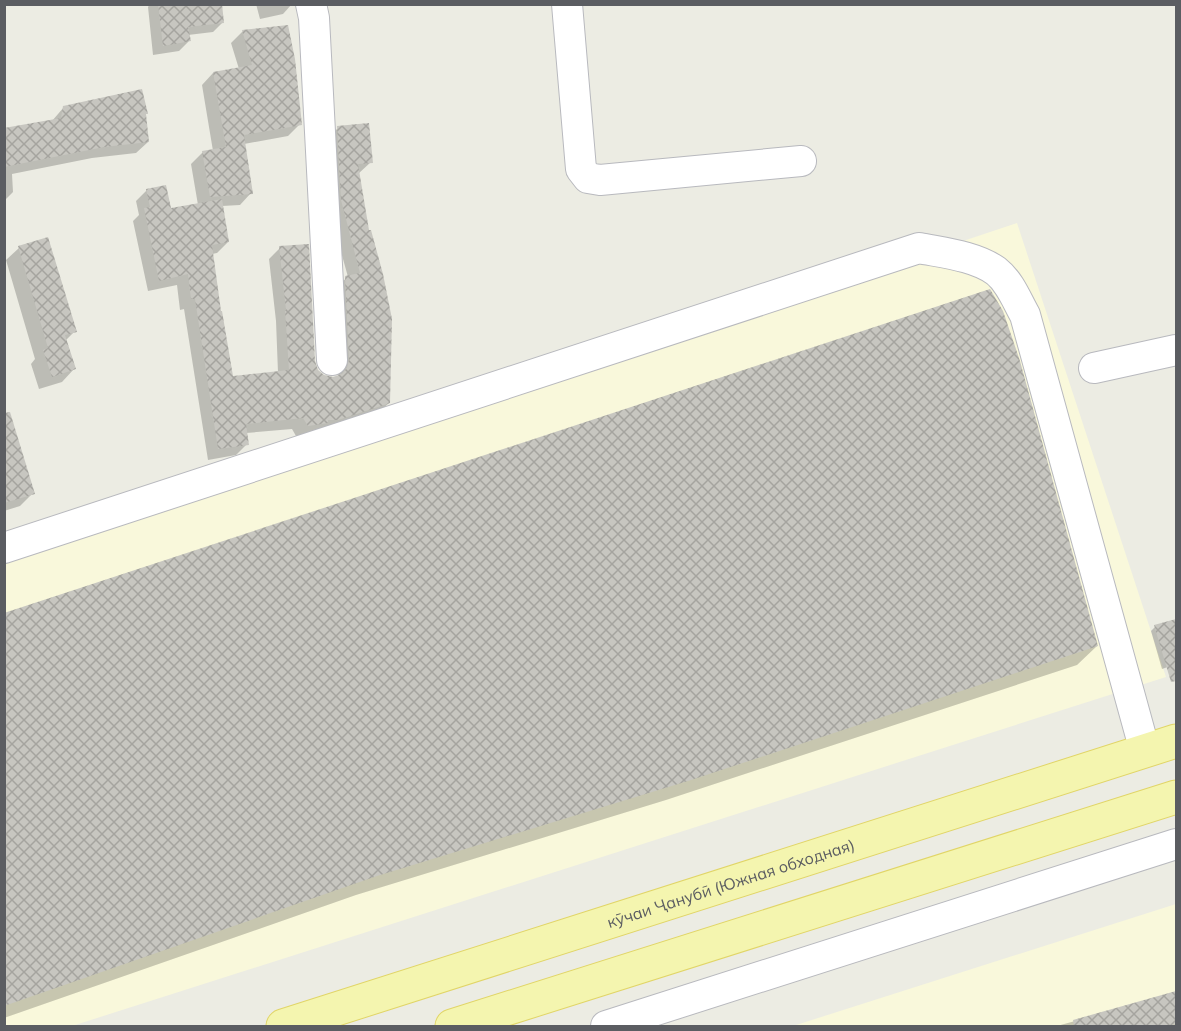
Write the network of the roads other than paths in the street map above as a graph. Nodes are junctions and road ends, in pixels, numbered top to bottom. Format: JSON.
{"nodes":[{"id":1,"x":311,"y":4,"type":"edge"},
{"id":2,"x":567,"y":4,"type":"edge"},
{"id":3,"x":801,"y":161,"type":"dead end"},
{"id":4,"x":1176,"y":350,"type":"edge"},
{"id":5,"x":332,"y":360,"type":"dead end"},
{"id":6,"x":1094,"y":368,"type":"dead end"},
{"id":7,"x":4,"y":548,"type":"edge"},
{"id":8,"x":1176,"y":741,"type":"edge"},
{"id":9,"x":1145,"y":751,"type":"junction"},
{"id":10,"x":1176,"y":798,"type":"edge"},
{"id":11,"x":1176,"y":844,"type":"edge"},
{"id":12,"x":284,"y":1026,"type":"edge"},
{"id":13,"x":452,"y":1026,"type":"edge"},
{"id":14,"x":606,"y":1026,"type":"edge"}],
"edges":[{"from":1,"to":5,"type":"street"},
{"from":2,"to":3,"type":"street"},
{"from":4,"to":6,"type":"street"},
{"from":7,"to":9,"type":"street"},
{"from":8,"to":9,"type":"main road","name":"кӯчаи Ҷанубӣ (Южная обходная)"},
{"from":9,"to":12,"type":"main road","name":"кӯчаи Ҷанубӣ (Южная обходная)"},
{"from":10,"to":13,"type":"main road"},
{"from":11,"to":14,"type":"street"}]}
